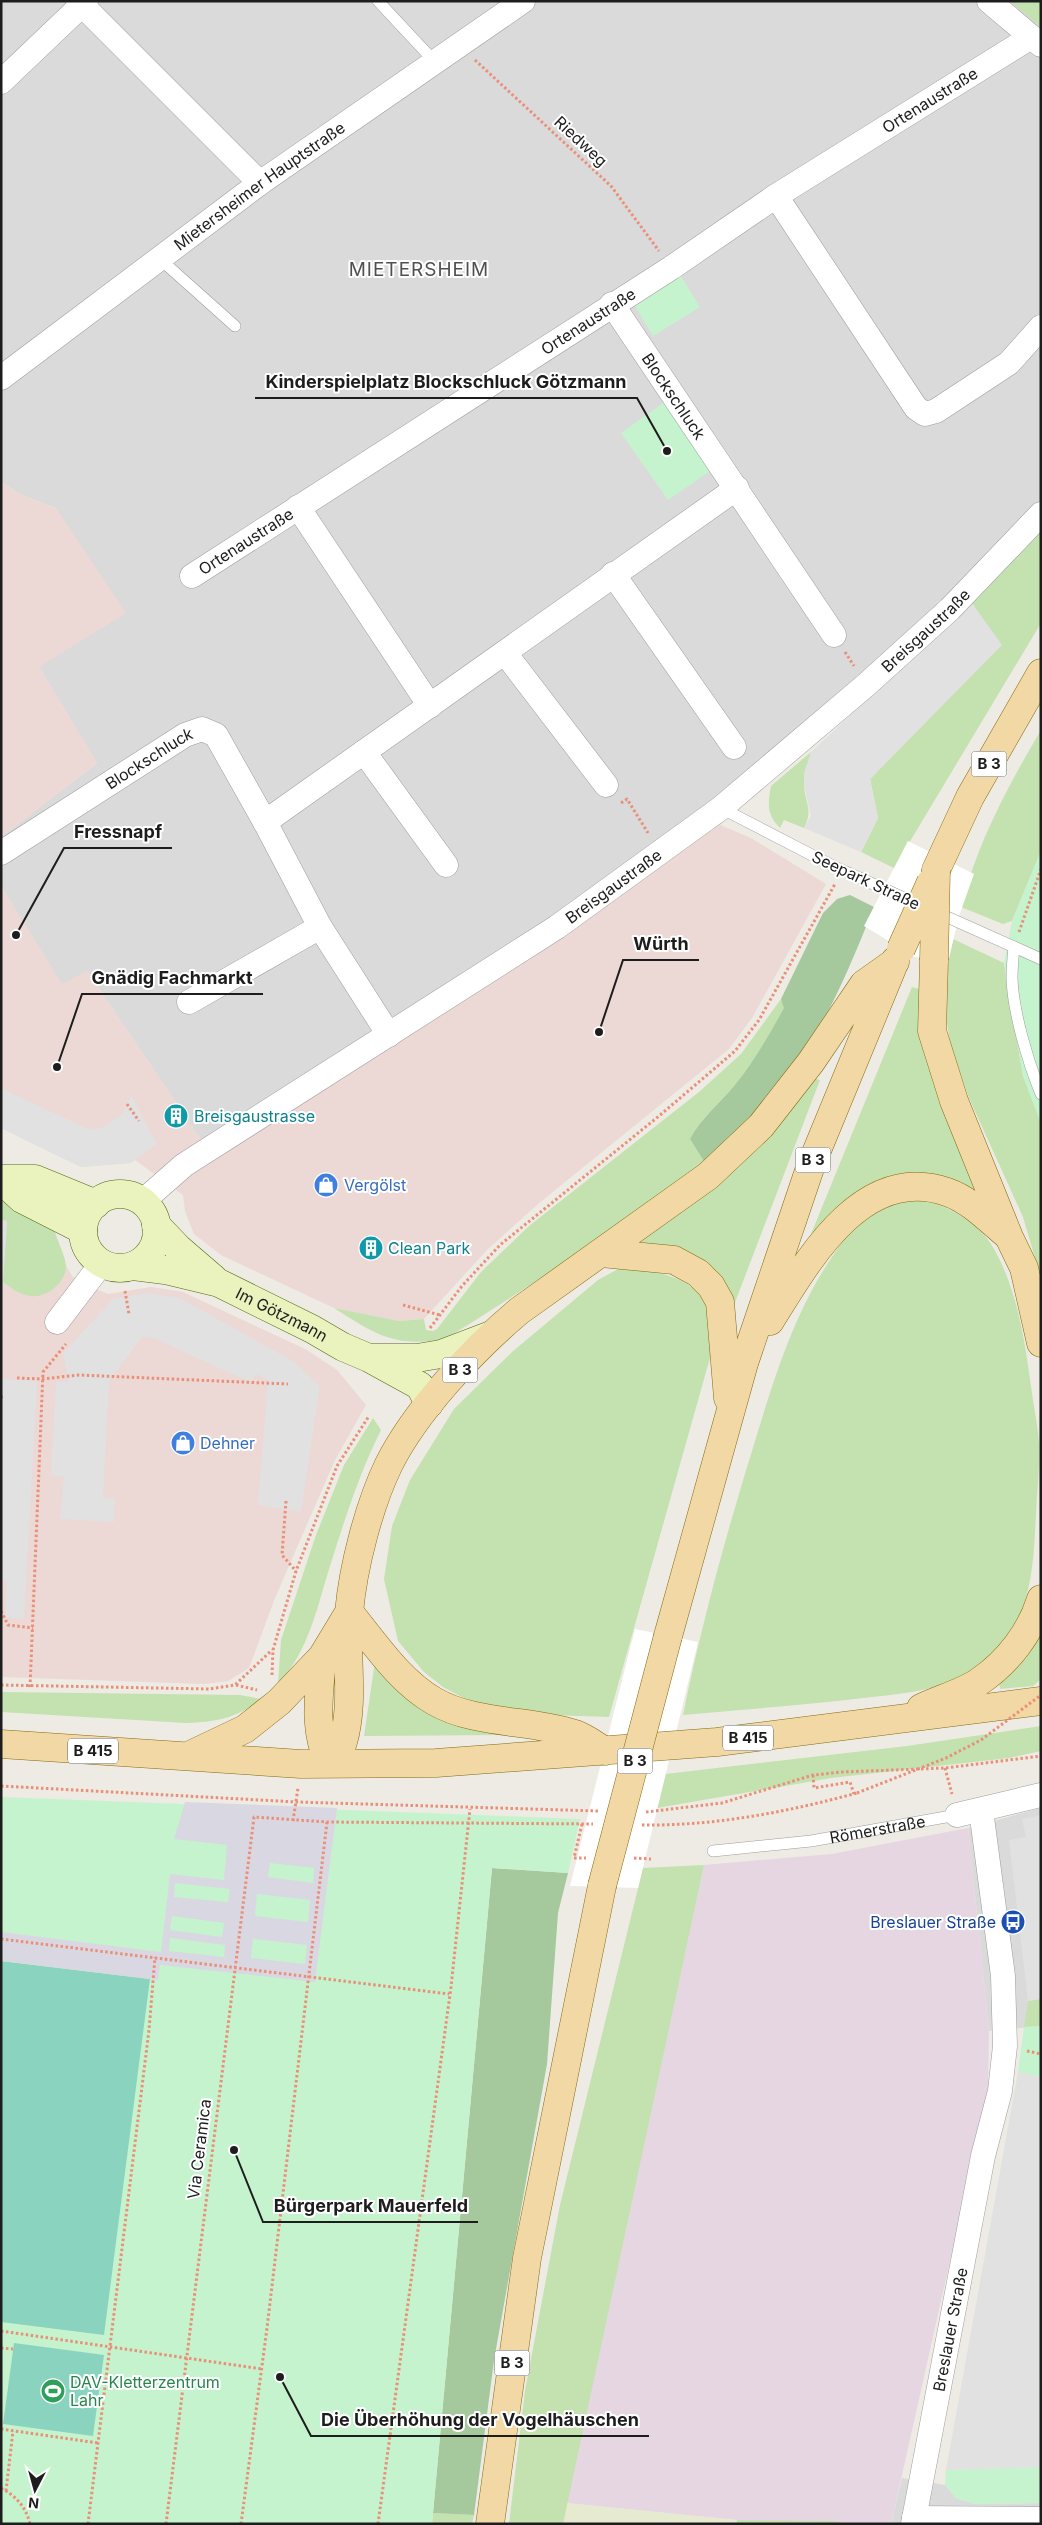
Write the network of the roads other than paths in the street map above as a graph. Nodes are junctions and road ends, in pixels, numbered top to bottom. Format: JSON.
{"nodes":[{"id":1,"x":378,"y":1,"type":"edge"},
{"id":2,"x":523,"y":1,"type":"edge"},
{"id":3,"x":989,"y":1,"type":"edge"},
{"id":4,"x":82,"y":2,"type":"edge"},
{"id":5,"x":1036,"y":41,"type":"edge"},
{"id":6,"x":435,"y":62,"type":"junction"},
{"id":7,"x":1,"y":82,"type":"edge"},
{"id":8,"x":260,"y":183,"type":"junction"},
{"id":9,"x":776,"y":196,"type":"junction"},
{"id":10,"x":160,"y":259,"type":"junction"},
{"id":11,"x":612,"y":304,"type":"junction"},
{"id":12,"x":235,"y":326,"type":"dead end"},
{"id":13,"x":1041,"y":327,"type":"edge"},
{"id":14,"x":1,"y":378,"type":"edge"},
{"id":15,"x":737,"y":488,"type":"junction"},
{"id":16,"x":298,"y":507,"type":"junction"},
{"id":17,"x":1041,"y":514,"type":"edge"},
{"id":18,"x":613,"y":574,"type":"junction"},
{"id":19,"x":192,"y":576,"type":"dead end"},
{"id":20,"x":834,"y":635,"type":"road end"},
{"id":21,"x":506,"y":653,"type":"junction"},
{"id":22,"x":1041,"y":674,"type":"edge"},
{"id":23,"x":430,"y":706,"type":"junction"},
{"id":24,"x":734,"y":747,"type":"dead end"},
{"id":25,"x":364,"y":752,"type":"junction"},
{"id":26,"x":606,"y":785,"type":"road end"},
{"id":27,"x":721,"y":808,"type":"junction"},
{"id":28,"x":265,"y":822,"type":"junction"},
{"id":29,"x":1,"y":853,"type":"edge"},
{"id":30,"x":939,"y":864,"type":"junction"},
{"id":31,"x":446,"y":865,"type":"dead end"},
{"id":32,"x":320,"y":927,"type":"junction"},
{"id":33,"x":1014,"y":947,"type":"junction"},
{"id":34,"x":898,"y":955,"type":"junction"},
{"id":35,"x":1041,"y":959,"type":"edge"},
{"id":36,"x":189,"y":1002,"type":"dead end"},
{"id":37,"x":389,"y":1035,"type":"junction"},
{"id":38,"x":1041,"y":1094,"type":"edge"},
{"id":39,"x":1,"y":1180,"type":"edge"},
{"id":40,"x":142,"y":1202,"type":"junction"},
{"id":41,"x":96,"y":1204,"type":"junction"},
{"id":42,"x":156,"y":1225,"type":"junction"},
{"id":43,"x":83,"y":1230,"type":"junction"},
{"id":44,"x":1009,"y":1237,"type":"junction"},
{"id":45,"x":601,"y":1253,"type":"junction"},
{"id":46,"x":102,"y":1263,"type":"junction"},
{"id":47,"x":129,"y":1278,"type":"junction"},
{"id":48,"x":219,"y":1283,"type":"junction"},
{"id":49,"x":65,"y":1329,"type":"road end"},
{"id":50,"x":491,"y":1335,"type":"junction"},
{"id":51,"x":1041,"y":1342,"type":"edge"},
{"id":52,"x":343,"y":1347,"type":"junction"},
{"id":53,"x":369,"y":1358,"type":"junction"},
{"id":54,"x":744,"y":1363,"type":"junction"},
{"id":55,"x":429,"y":1404,"type":"junction"},
{"id":56,"x":729,"y":1414,"type":"junction"},
{"id":57,"x":1041,"y":1600,"type":"edge"},
{"id":58,"x":349,"y":1612,"type":"junction"},
{"id":59,"x":322,"y":1657,"type":"junction"},
{"id":60,"x":1041,"y":1701,"type":"edge"},
{"id":61,"x":889,"y":1721,"type":"junction"},
{"id":62,"x":1,"y":1744,"type":"edge"},
{"id":63,"x":605,"y":1751,"type":"junction"},
{"id":64,"x":185,"y":1758,"type":"junction"},
{"id":65,"x":329,"y":1764,"type":"junction"},
{"id":66,"x":1041,"y":1795,"type":"edge"},
{"id":67,"x":981,"y":1810,"type":"junction"},
{"id":68,"x":957,"y":1815,"type":"joint"},
{"id":69,"x":713,"y":1851,"type":"dead end"},
{"id":70,"x":1041,"y":2519,"type":"edge"},
{"id":71,"x":914,"y":2521,"type":"edge"},
{"id":72,"x":490,"y":2524,"type":"edge"}],
"edges":[{"from":1,"to":6,"type":"lane"},
{"from":2,"to":6,"type":"street","name":"Mietersheimer Hauptstraße"},
{"from":3,"to":5,"type":"street"},
{"from":4,"to":7,"type":"street"},
{"from":4,"to":8,"type":"street"},
{"from":5,"to":9,"type":"street","name":"Ortenaustraße"},
{"from":6,"to":8,"type":"street","name":"Mietersheimer Hauptstraße"},
{"from":8,"to":10,"type":"street","name":"Mietersheimer Hauptstraße"},
{"from":9,"to":11,"type":"street","name":"Ortenaustraße"},
{"from":9,"to":13,"type":"street"},
{"from":10,"to":12,"type":"lane"},
{"from":10,"to":14,"type":"street","name":"Mietersheimer Hauptstraße"},
{"from":11,"to":15,"type":"street","name":"Blockschluck"},
{"from":11,"to":16,"type":"street","name":"Ortenaustraße"},
{"from":15,"to":18,"type":"street"},
{"from":15,"to":20,"type":"street","name":"Blockschluck"},
{"from":16,"to":19,"type":"street","name":"Ortenaustraße"},
{"from":16,"to":23,"type":"street","name":"Ortenaustraße"},
{"from":17,"to":27,"type":"street","name":"Breisgaustraße"},
{"from":18,"to":21,"type":"street"},
{"from":18,"to":24,"type":"street"},
{"from":21,"to":23,"type":"street"},
{"from":21,"to":26,"type":"street"},
{"from":22,"to":30,"type":"main road","number":"B 3"},
{"from":23,"to":25,"type":"street"},
{"from":25,"to":28,"type":"street"},
{"from":25,"to":31,"type":"street"},
{"from":27,"to":33,"type":"lane","name":"Seepark Straße"},
{"from":27,"to":37,"type":"street","name":"Breisgaustraße"},
{"from":28,"to":29,"type":"street","name":"Blockschluck"},
{"from":28,"to":32,"type":"street","name":"Blockschluck"},
{"from":30,"to":34,"type":"main road","number":"B 3","bridge":true},
{"from":30,"to":44,"type":"main road","number":"B 3","bridge":true},
{"from":32,"to":36,"type":"street"},
{"from":32,"to":37,"type":"street","name":"Blockschluck"},
{"from":33,"to":35,"type":"lane","name":"Seepark Straße"},
{"from":33,"to":38,"type":"lane"},
{"from":34,"to":45,"type":"main road","number":"B 3"},
{"from":34,"to":54,"type":"main road","number":"B 3"},
{"from":37,"to":40,"type":"street","name":"Breisgaustraße"},
{"from":39,"to":41,"type":"street"},
{"from":39,"to":43,"type":"street"},
{"from":40,"to":41,"type":"street"},
{"from":40,"to":42,"type":"street","name":"Im Götzmann"},
{"from":41,"to":43,"type":"street"},
{"from":42,"to":47,"type":"street"},
{"from":42,"to":48,"type":"street","name":"Im Götzmann"},
{"from":43,"to":46,"type":"street"},
{"from":44,"to":51,"type":"main road","number":"B 3"},
{"from":44,"to":54,"type":"main road","number":"B 3"},
{"from":45,"to":50,"type":"main road","number":"B 3"},
{"from":45,"to":56,"type":"main road","number":"B 3"},
{"from":46,"to":47,"type":"street","name":"Im Götzmann"},
{"from":46,"to":49,"type":"street"},
{"from":47,"to":48,"type":"street","name":"Im Götzmann"},
{"from":48,"to":52,"type":"street","name":"Im Götzmann"},
{"from":50,"to":53,"type":"street","number":"B 3"},
{"from":50,"to":55,"type":"main road","number":"B 3"},
{"from":52,"to":53,"type":"street","number":"B 3"},
{"from":52,"to":55,"type":"street"},
{"from":53,"to":55,"type":"street"},
{"from":54,"to":56,"type":"main road","number":"B 3"},
{"from":55,"to":58,"type":"main road","number":"B 3"},
{"from":56,"to":72,"type":"main road","number":"B 3","bridge":true},
{"from":57,"to":61,"type":"main road"},
{"from":58,"to":59,"type":"main road","number":"B 3"},
{"from":58,"to":63,"type":"main road","number":"B 3"},
{"from":58,"to":65,"type":"main road","number":"B 3"},
{"from":59,"to":64,"type":"main road","number":"B 3"},
{"from":59,"to":65,"type":"main road","number":"B 3"},
{"from":60,"to":61,"type":"main road","number":"B 415"},
{"from":61,"to":63,"type":"main road","number":"B 415"},
{"from":62,"to":64,"type":"main road","number":"B 415"},
{"from":63,"to":65,"type":"main road","number":"B 415"},
{"from":64,"to":65,"type":"main road","number":"B 415"},
{"from":66,"to":67,"type":"street","name":"Römerstraße"},
{"from":67,"to":68,"type":"street","name":"Römerstraße"},
{"from":67,"to":71,"type":"street","name":"Breslauer Straße"},
{"from":68,"to":69,"type":"lane","name":"Römerstraße"},
{"from":70,"to":71,"type":"street"}]}
